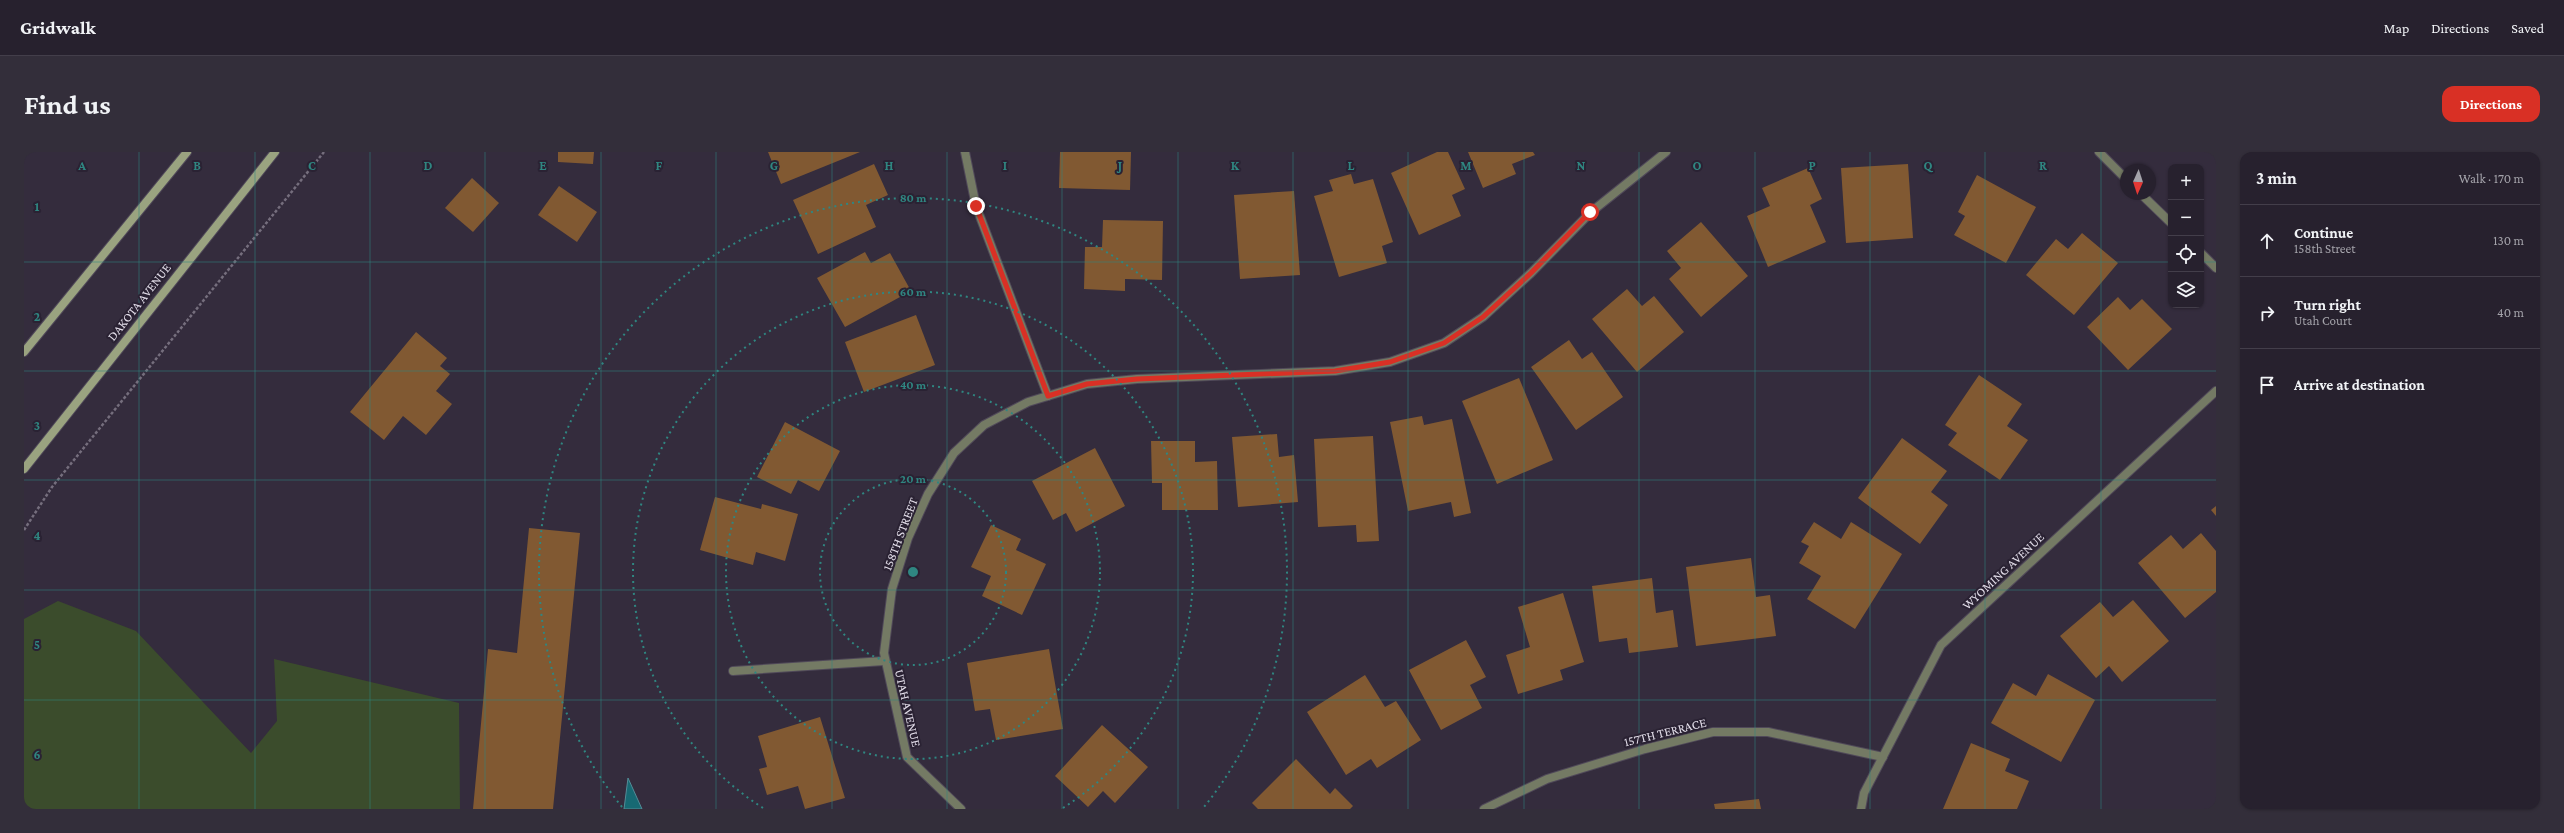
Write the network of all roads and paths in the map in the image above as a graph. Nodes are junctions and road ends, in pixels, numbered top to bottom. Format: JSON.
{"nodes":[{"id":1,"x":187,"y":152,"type":"edge"},
{"id":2,"x":274,"y":152,"type":"edge"},
{"id":3,"x":324,"y":152,"type":"edge"},
{"id":4,"x":965,"y":152,"type":"edge"},
{"id":5,"x":1666,"y":152,"type":"edge"},
{"id":6,"x":2099,"y":152,"type":"edge"},
{"id":7,"x":2120,"y":173,"type":"edge"},
{"id":8,"x":2148,"y":200,"type":"edge"},
{"id":9,"x":2168,"y":220,"type":"edge"},
{"id":10,"x":2204,"y":256,"type":"edge"},
{"id":11,"x":2216,"y":268,"type":"edge"},
{"id":12,"x":24,"y":352,"type":"edge"},
{"id":13,"x":2216,"y":391,"type":"edge"},
{"id":14,"x":1048,"y":396,"type":"junction"},
{"id":15,"x":24,"y":469,"type":"edge"},
{"id":16,"x":24,"y":530,"type":"edge"},
{"id":17,"x":884,"y":661,"type":"junction"},
{"id":18,"x":733,"y":671,"type":"dead end"},
{"id":19,"x":1883,"y":757,"type":"junction"},
{"id":20,"x":961,"y":809,"type":"edge"},
{"id":21,"x":1484,"y":809,"type":"edge"},
{"id":22,"x":1861,"y":809,"type":"edge"}],
"edges":[{"from":1,"to":12,"type":"main road"},
{"from":2,"to":15,"type":"main road","name":"DAKOTA AVENUE"},
{"from":3,"to":16,"type":"path"},
{"from":4,"to":14,"type":"street"},
{"from":5,"to":14,"type":"street","name":"158TH STREET"},
{"from":6,"to":7,"type":"street"},
{"from":8,"to":9,"type":"street"},
{"from":10,"to":11,"type":"street"},
{"from":13,"to":19,"type":"street","name":"WYOMING AVENUE"},
{"from":14,"to":17,"type":"street","name":"158TH STREET"},
{"from":17,"to":18,"type":"street"},
{"from":17,"to":20,"type":"street","name":"UTAH AVENUE"},
{"from":19,"to":21,"type":"street","name":"157TH TERRACE"},
{"from":19,"to":22,"type":"street","name":"WYOMING AVENUE"}]}
